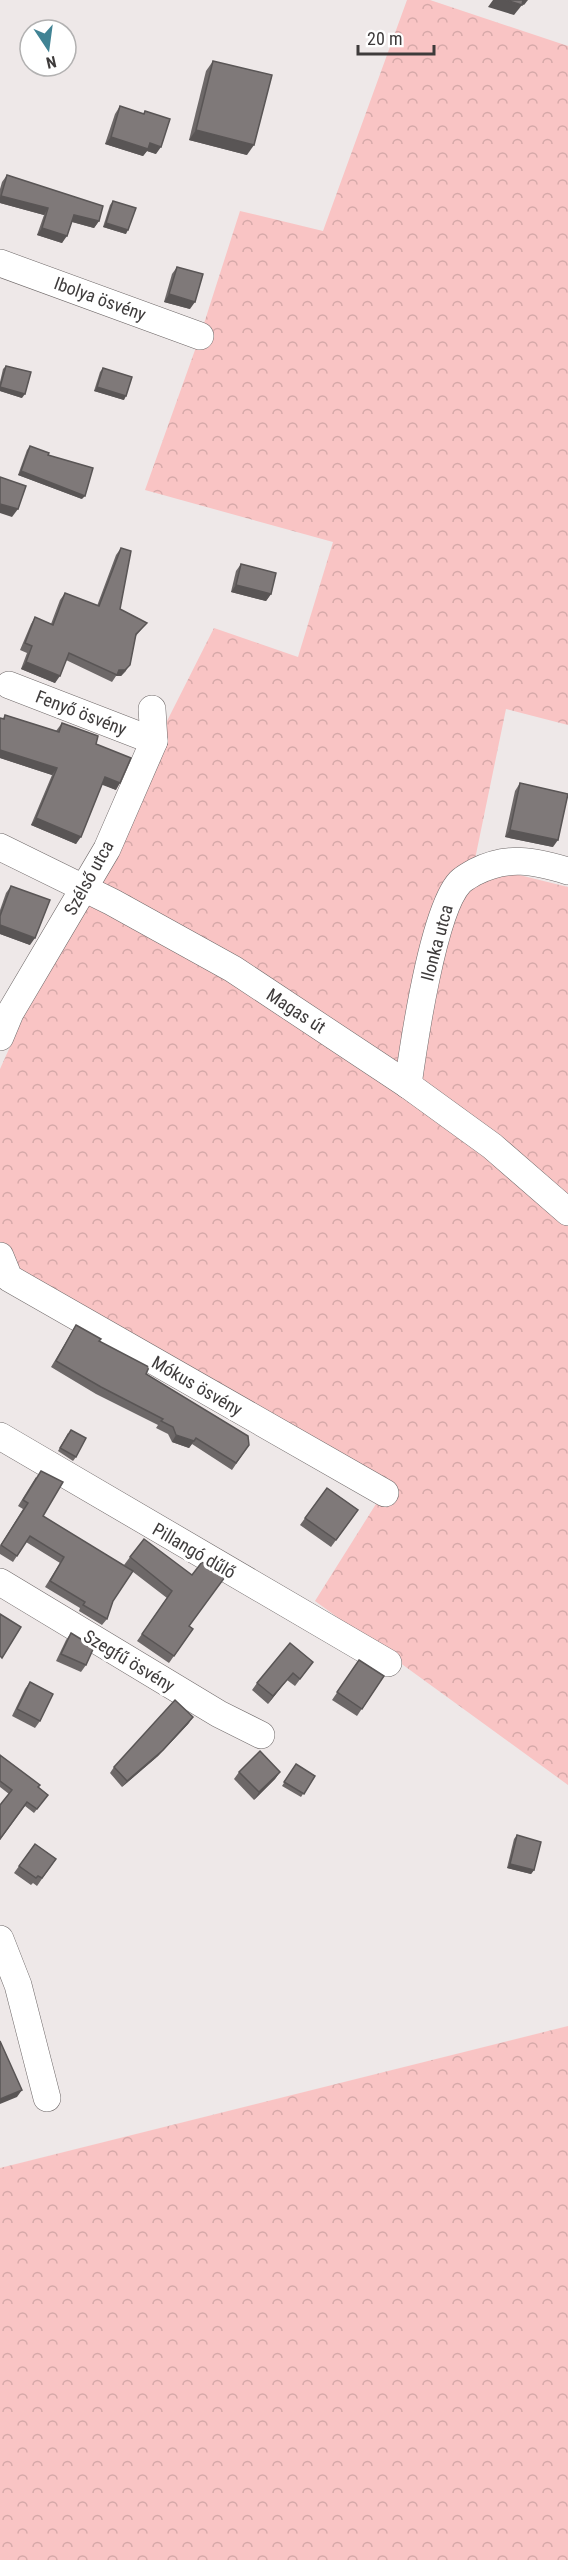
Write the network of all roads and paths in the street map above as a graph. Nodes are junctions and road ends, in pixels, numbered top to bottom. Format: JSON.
{"nodes":[{"id":1,"x":0,"y":263,"type":"edge"},
{"id":2,"x":200,"y":336,"type":"dead end"},
{"id":3,"x":9,"y":685,"type":"dead end"},
{"id":4,"x":153,"y":710,"type":"dead end"},
{"id":5,"x":154,"y":741,"type":"junction"},
{"id":6,"x":0,"y":847,"type":"edge"},
{"id":7,"x":568,"y":871,"type":"edge"},
{"id":8,"x":84,"y":889,"type":"junction"},
{"id":9,"x":0,"y":1037,"type":"edge"},
{"id":10,"x":408,"y":1085,"type":"junction"},
{"id":11,"x":568,"y":1212,"type":"edge"},
{"id":12,"x":5,"y":1267,"type":"edge"},
{"id":13,"x":0,"y":1436,"type":"edge"},
{"id":14,"x":385,"y":1493,"type":"dead end"},
{"id":15,"x":0,"y":1582,"type":"edge"},
{"id":16,"x":388,"y":1663,"type":"dead end"},
{"id":17,"x":261,"y":1735,"type":"dead end"},
{"id":18,"x":0,"y":1939,"type":"edge"},
{"id":19,"x":47,"y":2098,"type":"dead end"}],
"edges":[{"from":1,"to":2,"type":"street","name":"Ibolya ösvény"},
{"from":3,"to":5,"type":"street","name":"Fenyő ösvény"},
{"from":4,"to":5,"type":"street","name":"Szélső utca"},
{"from":5,"to":8,"type":"street","name":"Szélső utca"},
{"from":6,"to":8,"type":"street","name":"Magas út"},
{"from":7,"to":10,"type":"street","name":"Ilonka utca"},
{"from":8,"to":9,"type":"street","name":"Szélső utca"},
{"from":8,"to":10,"type":"street","name":"Magas út"},
{"from":10,"to":11,"type":"street","name":"Magas út"},
{"from":12,"to":14,"type":"street","name":"Mókus ösvény"},
{"from":13,"to":16,"type":"street","name":"Pillangó dűlő"},
{"from":15,"to":17,"type":"street","name":"Szegfű ösvény"},
{"from":18,"to":19,"type":"street"}]}
